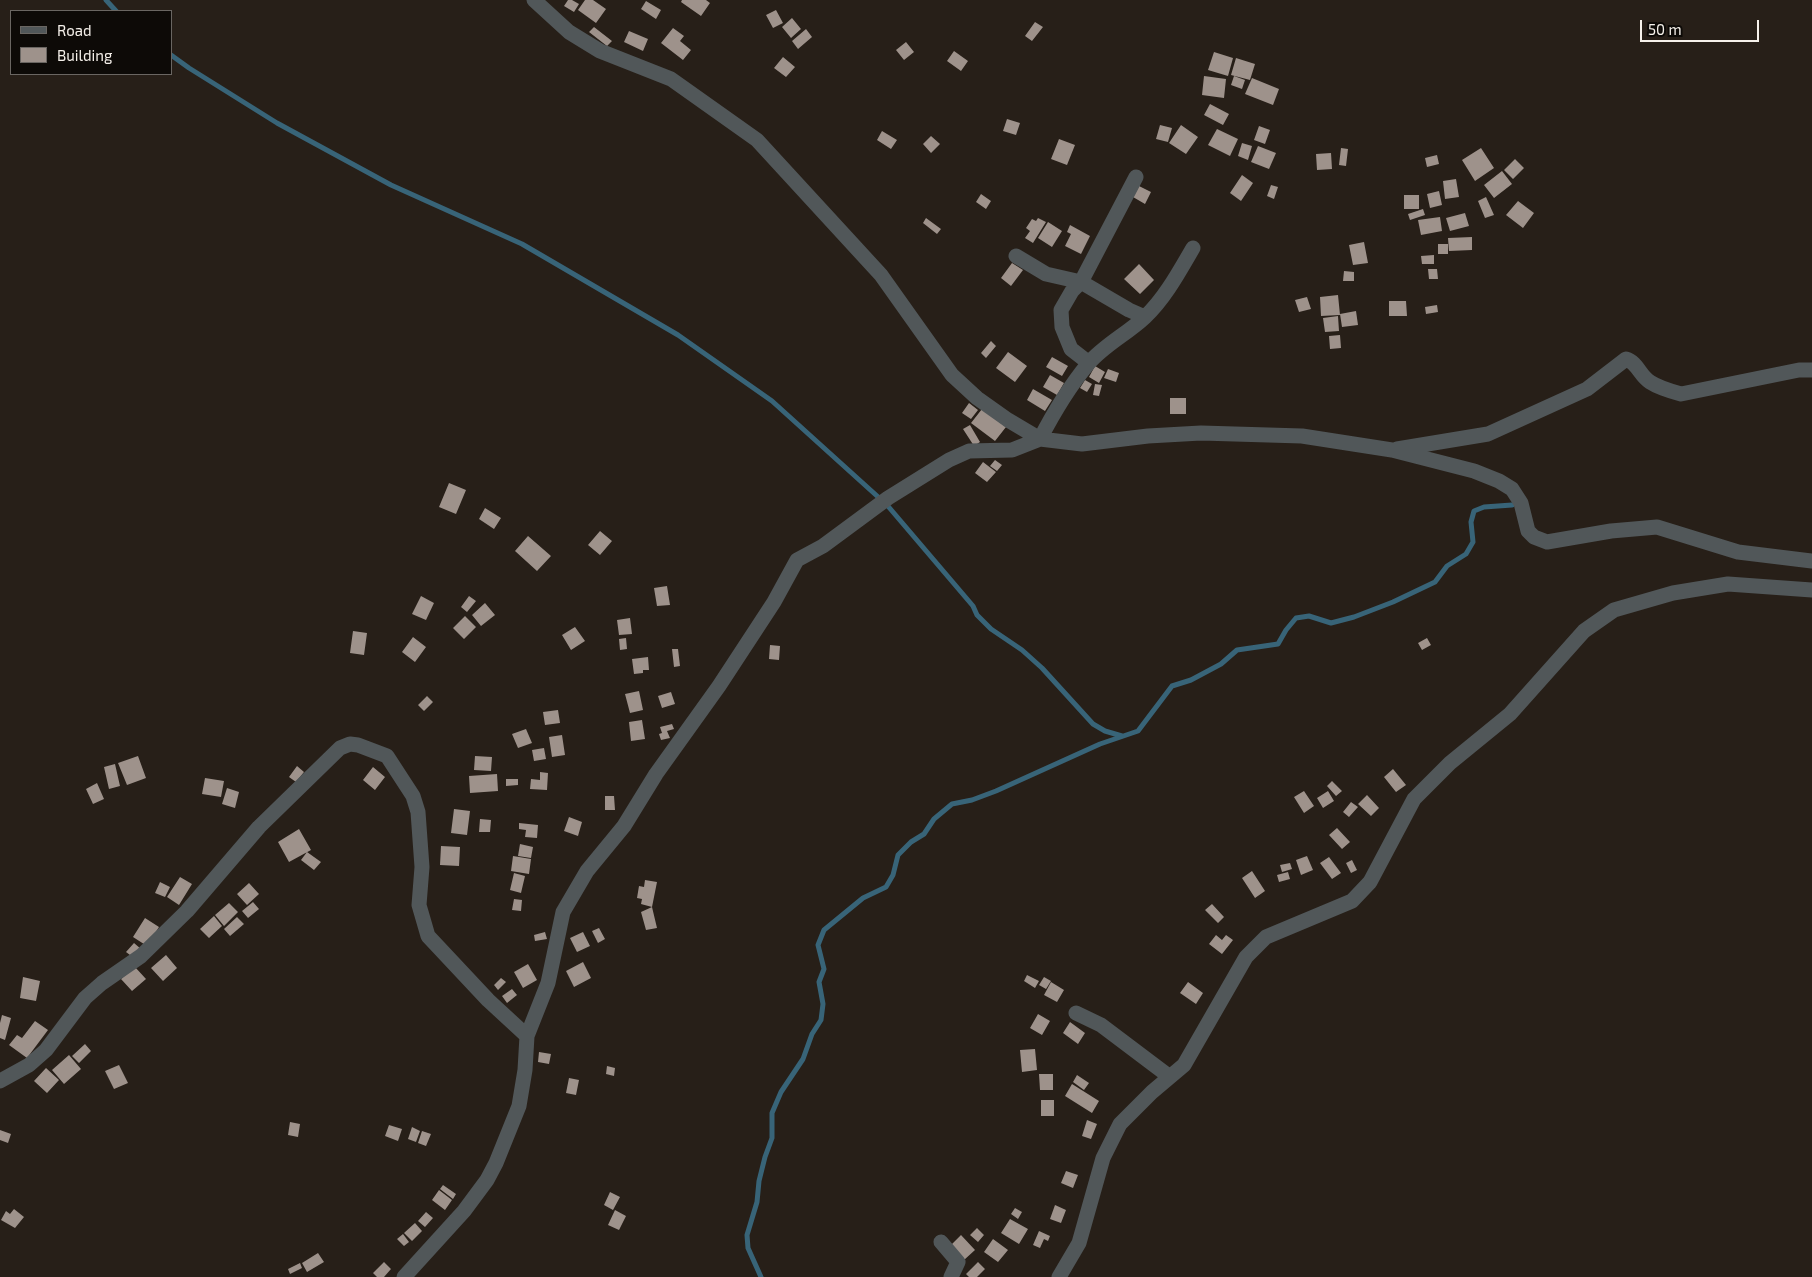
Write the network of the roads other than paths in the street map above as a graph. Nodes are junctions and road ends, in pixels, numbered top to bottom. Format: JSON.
{"nodes":[{"id":1,"x":534,"y":0,"type":"edge"},
{"id":2,"x":1136,"y":177,"type":"dead end"},
{"id":3,"x":1193,"y":248,"type":"dead end"},
{"id":4,"x":1016,"y":256,"type":"dead end"},
{"id":5,"x":1081,"y":282,"type":"junction"},
{"id":6,"x":1145,"y":317,"type":"junction"},
{"id":7,"x":1089,"y":363,"type":"junction"},
{"id":8,"x":1812,"y":370,"type":"edge"},
{"id":9,"x":1040,"y":439,"type":"junction"},
{"id":10,"x":1392,"y":450,"type":"junction"},
{"id":11,"x":1812,"y":561,"type":"edge"},
{"id":12,"x":1812,"y":590,"type":"edge"},
{"id":13,"x":1076,"y":1013,"type":"dead end"},
{"id":14,"x":528,"y":1036,"type":"junction"},
{"id":15,"x":1170,"y":1077,"type":"junction"},
{"id":16,"x":0,"y":1081,"type":"edge"},
{"id":17,"x":941,"y":1242,"type":"dead end"},
{"id":18,"x":404,"y":1277,"type":"edge"},
{"id":19,"x":951,"y":1277,"type":"edge"},
{"id":20,"x":1059,"y":1277,"type":"edge"}],
"edges":[{"from":1,"to":9,"type":"street"},
{"from":2,"to":5,"type":"street"},
{"from":3,"to":6,"type":"street"},
{"from":4,"to":5,"type":"street"},
{"from":5,"to":6,"type":"street"},
{"from":5,"to":7,"type":"street"},
{"from":6,"to":7,"type":"street"},
{"from":7,"to":9,"type":"street"},
{"from":8,"to":10,"type":"street"},
{"from":9,"to":10,"type":"street"},
{"from":9,"to":14,"type":"street"},
{"from":10,"to":11,"type":"street"},
{"from":12,"to":15,"type":"street"},
{"from":13,"to":15,"type":"street"},
{"from":14,"to":16,"type":"street"},
{"from":14,"to":18,"type":"street"},
{"from":15,"to":20,"type":"street"},
{"from":17,"to":19,"type":"street"}]}
